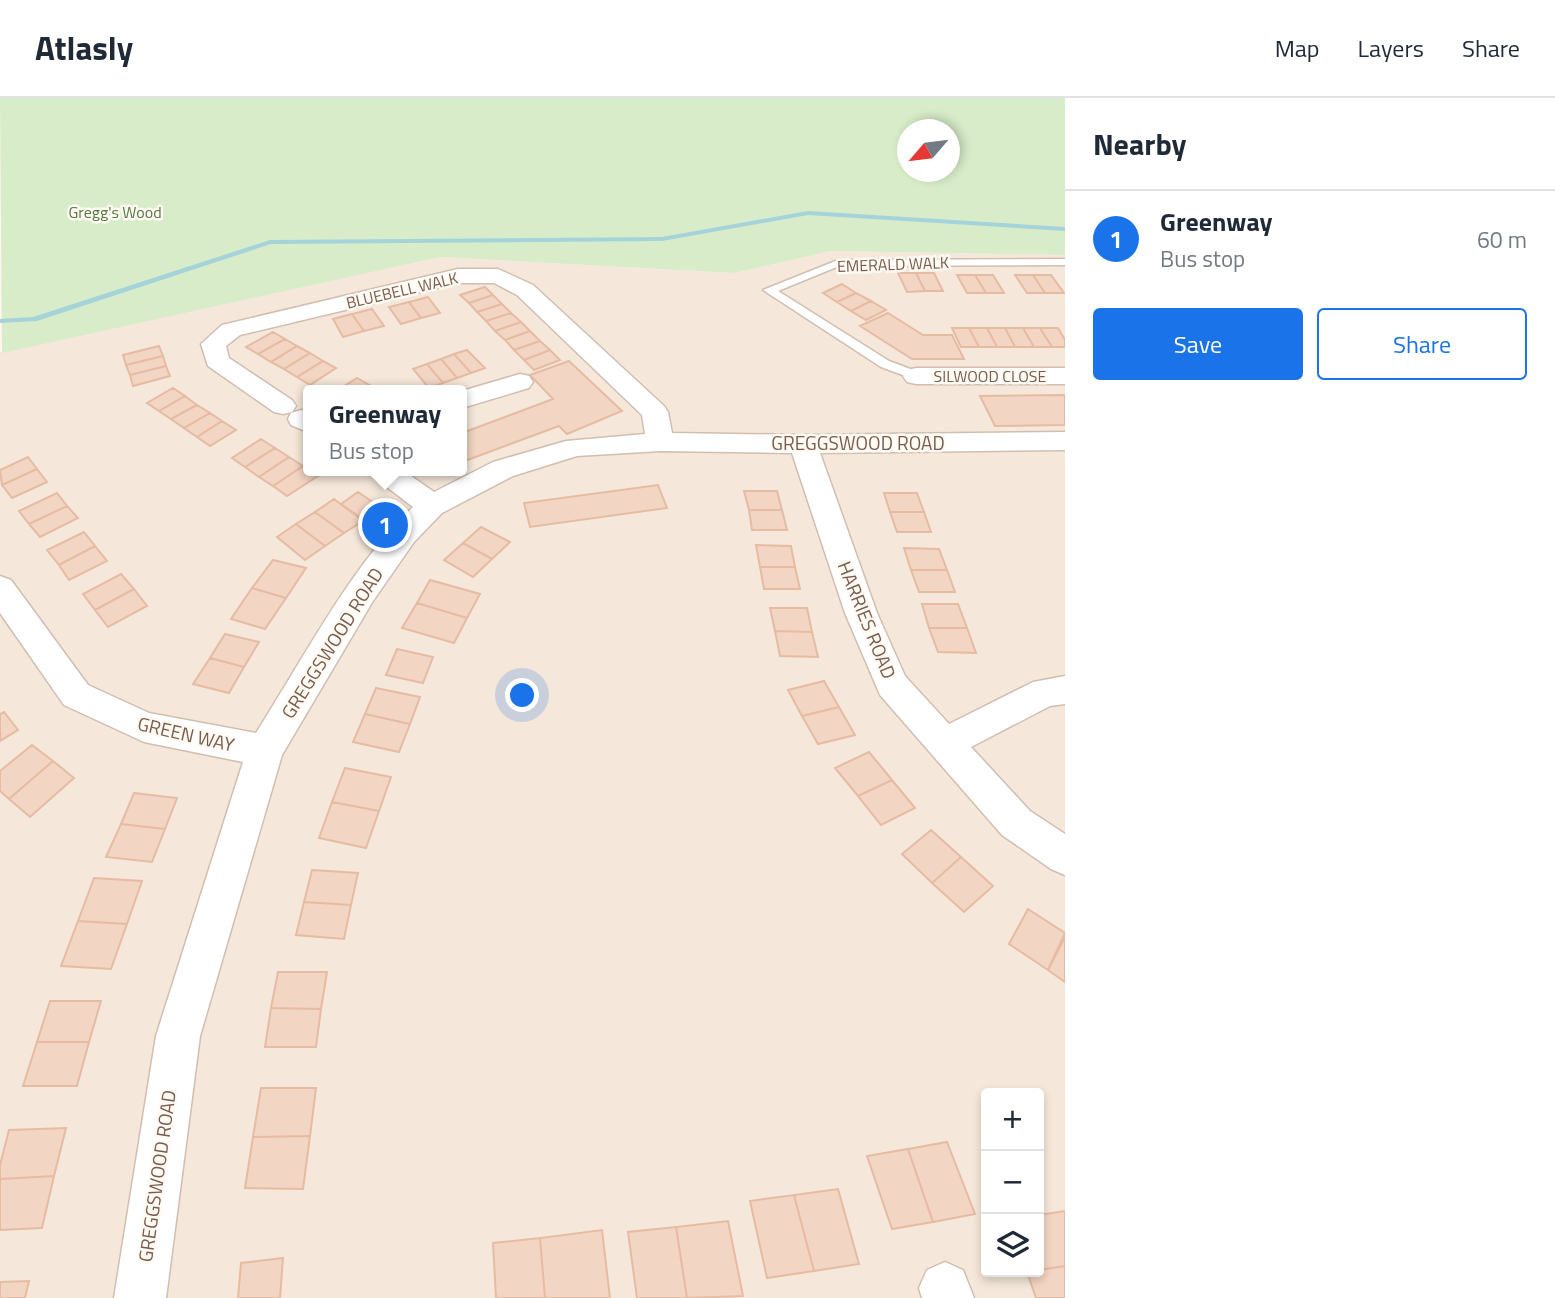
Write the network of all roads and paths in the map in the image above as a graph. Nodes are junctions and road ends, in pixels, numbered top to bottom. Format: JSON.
{"nodes":[{"id":1,"x":1065,"y":262,"type":"edge"},
{"id":2,"x":916,"y":376,"type":"joint"},
{"id":3,"x":1065,"y":376,"type":"edge"},
{"id":4,"x":520,"y":382,"type":"dead end"},
{"id":5,"x":467,"y":398,"type":"edge"},
{"id":6,"x":297,"y":416,"type":"edge"},
{"id":7,"x":1065,"y":441,"type":"edge"},
{"id":8,"x":660,"y":442,"type":"junction"},
{"id":9,"x":803,"y":444,"type":"junction"},
{"id":10,"x":392,"y":476,"type":"edge"},
{"id":11,"x":432,"y":506,"type":"junction"},
{"id":12,"x":0,"y":587,"type":"edge"},
{"id":13,"x":1065,"y":690,"type":"edge"},
{"id":14,"x":944,"y":744,"type":"junction"},
{"id":15,"x":265,"y":751,"type":"junction"},
{"id":16,"x":1065,"y":856,"type":"edge"},
{"id":17,"x":139,"y":1298,"type":"edge"}],
"edges":[{"from":1,"to":2,"type":"lane","name":"EMERALD WALK"},
{"from":2,"to":3,"type":"street","name":"SILWOOD CLOSE"},
{"from":4,"to":5,"type":"street"},
{"from":6,"to":8,"type":"street","name":"BLUEBELL WALK"},
{"from":7,"to":9,"type":"street","name":"GREGGSWOOD ROAD"},
{"from":8,"to":9,"type":"street","name":"GREGGSWOOD ROAD"},
{"from":8,"to":11,"type":"street","name":"GREGGSWOOD ROAD"},
{"from":9,"to":14,"type":"street","name":"HARRIES ROAD"},
{"from":10,"to":11,"type":"street"},
{"from":11,"to":15,"type":"street","name":"GREGGSWOOD ROAD"},
{"from":12,"to":15,"type":"street","name":"GREEN WAY"},
{"from":13,"to":14,"type":"street"},
{"from":14,"to":16,"type":"street","name":"HARRIES ROAD"},
{"from":15,"to":17,"type":"street","name":"GREGGSWOOD ROAD"}]}
